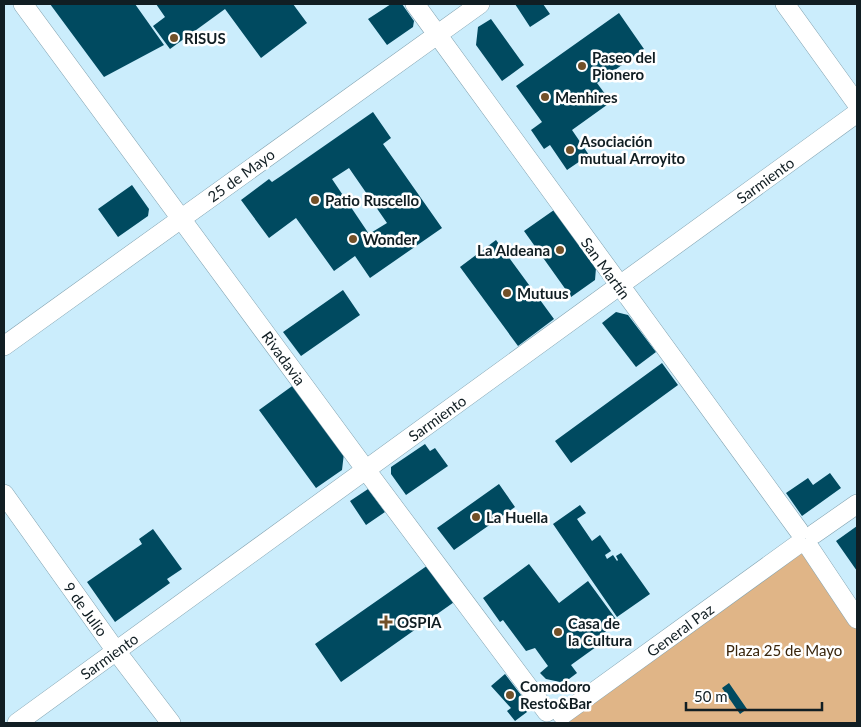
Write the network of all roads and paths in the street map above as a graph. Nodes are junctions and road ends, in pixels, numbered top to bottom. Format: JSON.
{"nodes":[{"id":1,"x":23,"y":4,"type":"edge"},
{"id":2,"x":414,"y":4,"type":"edge"},
{"id":3,"x":480,"y":4,"type":"edge"},
{"id":4,"x":785,"y":4,"type":"edge"},
{"id":5,"x":437,"y":34,"type":"junction"},
{"id":6,"x":857,"y":104,"type":"edge"},
{"id":7,"x":857,"y":113,"type":"edge"},
{"id":8,"x":181,"y":218,"type":"junction"},
{"id":9,"x":619,"y":286,"type":"junction"},
{"id":10,"x":4,"y":346,"type":"edge"},
{"id":11,"x":366,"y":470,"type":"junction"},
{"id":12,"x":4,"y":494,"type":"edge"},
{"id":13,"x":857,"y":504,"type":"edge"},
{"id":14,"x":805,"y":539,"type":"junction"},
{"id":15,"x":857,"y":619,"type":"edge"},
{"id":16,"x":116,"y":651,"type":"junction"},
{"id":17,"x":554,"y":718,"type":"edge"},
{"id":18,"x":17,"y":723,"type":"edge"},
{"id":19,"x":171,"y":723,"type":"edge"}],
"edges":[{"from":1,"to":8,"type":"street","name":"Rivadavia"},
{"from":2,"to":5,"type":"street","name":"San Martín"},
{"from":3,"to":5,"type":"street","name":"25 de Mayo"},
{"from":4,"to":6,"type":"street"},
{"from":5,"to":8,"type":"street","name":"25 de Mayo"},
{"from":5,"to":9,"type":"street","name":"San Martín"},
{"from":7,"to":9,"type":"street","name":"Sarmiento"},
{"from":8,"to":10,"type":"street","name":"25 de Mayo"},
{"from":8,"to":11,"type":"street","name":"Rivadavia"},
{"from":9,"to":11,"type":"street","name":"Sarmiento"},
{"from":9,"to":14,"type":"street","name":"San Martín"},
{"from":11,"to":16,"type":"street","name":"Sarmiento"},
{"from":11,"to":17,"type":"street","name":"Rivadavia"},
{"from":12,"to":16,"type":"street","name":"9 de Julio"},
{"from":13,"to":14,"type":"street","name":"General Paz"},
{"from":14,"to":15,"type":"street","name":"San Martín"},
{"from":14,"to":17,"type":"street","name":"General Paz"},
{"from":16,"to":18,"type":"street","name":"Sarmiento"},
{"from":16,"to":19,"type":"street","name":"9 de Julio"}]}
